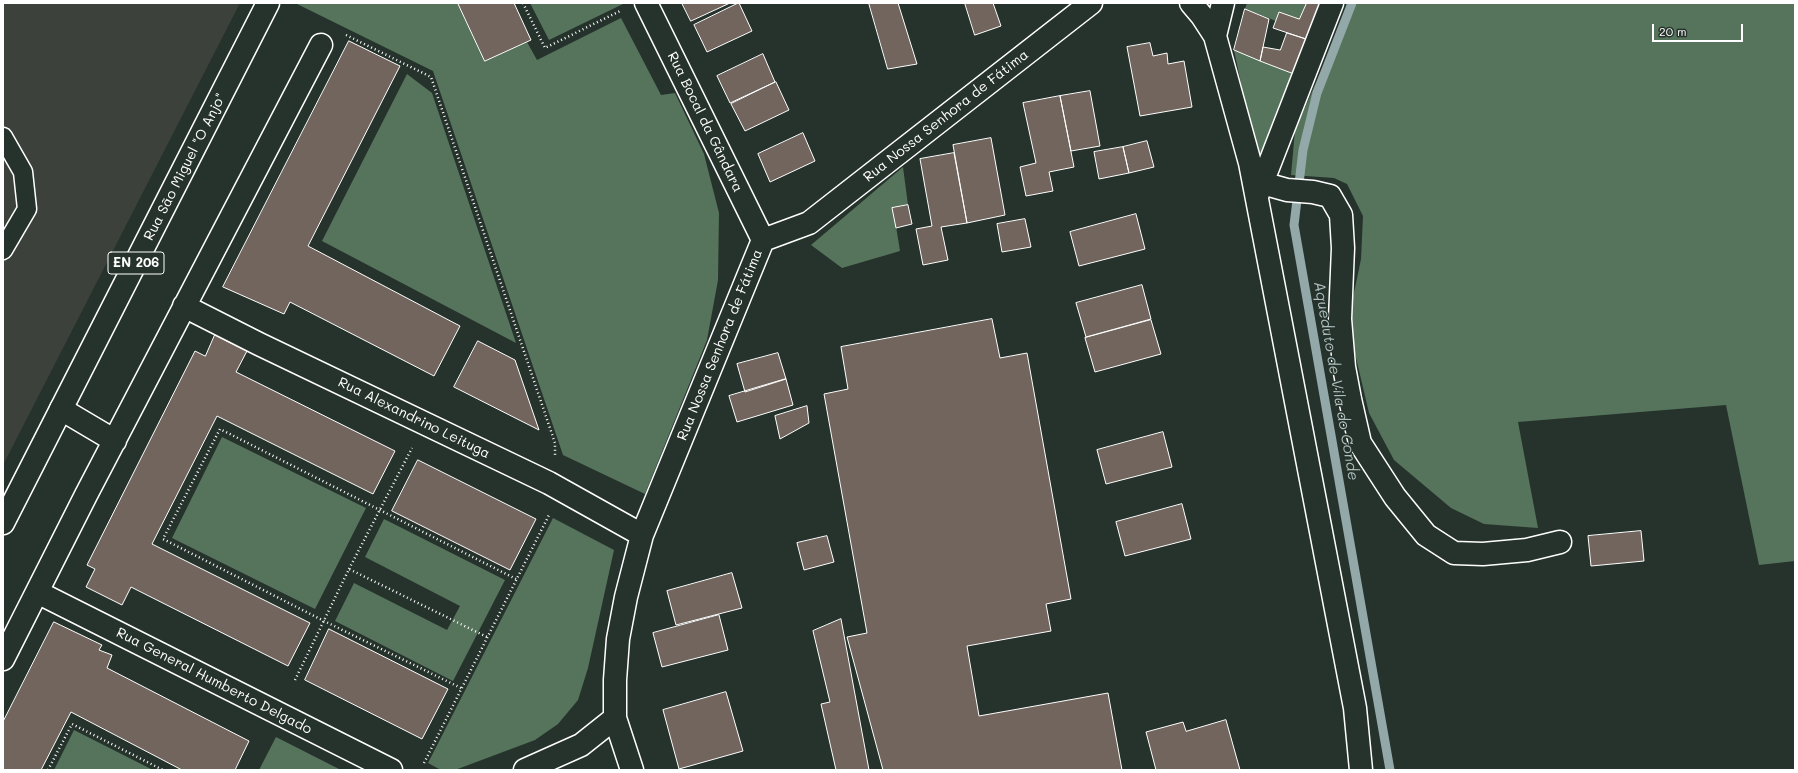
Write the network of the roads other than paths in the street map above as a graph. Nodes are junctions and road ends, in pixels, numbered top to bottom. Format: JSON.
{"nodes":[{"id":1,"x":268,"y":3,"type":"edge"},
{"id":2,"x":646,"y":3,"type":"edge"},
{"id":3,"x":1091,"y":3,"type":"edge"},
{"id":4,"x":1191,"y":3,"type":"edge"},
{"id":5,"x":1223,"y":3,"type":"edge"},
{"id":6,"x":1332,"y":3,"type":"edge"},
{"id":7,"x":1215,"y":36,"type":"junction"},
{"id":8,"x":321,"y":45,"type":"road end"},
{"id":9,"x":3,"y":137,"type":"edge"},
{"id":10,"x":1259,"y":190,"type":"junction"},
{"id":11,"x":763,"y":240,"type":"junction"},
{"id":12,"x":3,"y":250,"type":"edge"},
{"id":13,"x":184,"y":306,"type":"junction"},
{"id":14,"x":61,"y":409,"type":"junction"},
{"id":15,"x":115,"y":441,"type":"junction"},
{"id":16,"x":3,"y":523,"type":"edge"},
{"id":17,"x":642,"y":535,"type":"junction"},
{"id":18,"x":1560,"y":542,"type":"dead end"},
{"id":19,"x":37,"y":592,"type":"junction"},
{"id":20,"x":3,"y":659,"type":"edge"},
{"id":21,"x":615,"y":718,"type":"junction"},
{"id":22,"x":391,"y":770,"type":"edge"},
{"id":23,"x":525,"y":770,"type":"edge"},
{"id":24,"x":632,"y":770,"type":"edge"},
{"id":25,"x":1361,"y":770,"type":"edge"}],
"edges":[{"from":1,"to":14,"type":"street","name":"Rua São Miguel \"O Anjo\"","number":"EN 206"},
{"from":2,"to":11,"type":"street","name":"Rua Bocal da Gândara"},
{"from":3,"to":11,"type":"street","name":"Rua Nossa Senhora de Fátima"},
{"from":4,"to":7,"type":"street"},
{"from":5,"to":7,"type":"street"},
{"from":6,"to":10,"type":"street"},
{"from":7,"to":10,"type":"street"},
{"from":8,"to":13,"type":"street"},
{"from":9,"to":12,"type":"lane"},
{"from":10,"to":18,"type":"street"},
{"from":10,"to":25,"type":"street"},
{"from":11,"to":17,"type":"street","name":"Rua Nossa Senhora de Fátima"},
{"from":13,"to":15,"type":"street"},
{"from":13,"to":17,"type":"street","name":"Rua Alexandrino Leituga"},
{"from":14,"to":15,"type":"street"},
{"from":14,"to":16,"type":"street","name":"Rua São Miguel \"O Anjo\"","number":"EN 206"},
{"from":15,"to":19,"type":"street"},
{"from":17,"to":21,"type":"street","name":"Rua Nossa Senhora de Fátima"},
{"from":19,"to":20,"type":"street"},
{"from":19,"to":22,"type":"street","name":"Rua General Humberto Delgado"},
{"from":21,"to":23,"type":"street"},
{"from":21,"to":24,"type":"street","name":"Rua Nossa Senhora de Fátima"}]}
